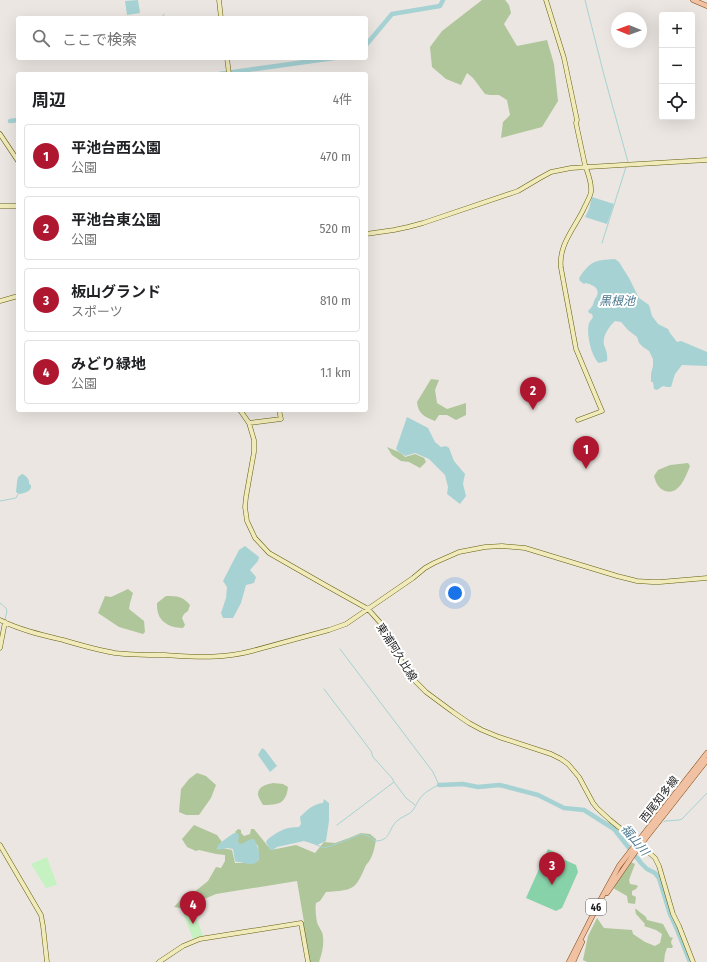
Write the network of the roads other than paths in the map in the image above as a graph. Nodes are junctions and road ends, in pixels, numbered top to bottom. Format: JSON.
{"nodes":[{"id":1,"x":219,"y":0,"type":"edge"},
{"id":2,"x":546,"y":0,"type":"edge"},
{"id":3,"x":693,"y":0,"type":"edge"},
{"id":4,"x":707,"y":6,"type":"edge"},
{"id":5,"x":221,"y":16,"type":"edge"},
{"id":6,"x":227,"y":60,"type":"edge"},
{"id":7,"x":229,"y":72,"type":"edge"},
{"id":8,"x":0,"y":134,"type":"edge"},
{"id":9,"x":16,"y":158,"type":"edge"},
{"id":10,"x":707,"y":160,"type":"edge"},
{"id":11,"x":586,"y":168,"type":"junction"},
{"id":12,"x":0,"y":206,"type":"edge"},
{"id":13,"x":16,"y":206,"type":"edge"},
{"id":14,"x":368,"y":234,"type":"edge"},
{"id":15,"x":16,"y":297,"type":"edge"},
{"id":16,"x":0,"y":301,"type":"edge"},
{"id":17,"x":241,"y":412,"type":"edge"},
{"id":18,"x":280,"y":412,"type":"edge"},
{"id":19,"x":578,"y":420,"type":"dead end"},
{"id":20,"x":249,"y":423,"type":"junction"},
{"id":21,"x":707,"y":578,"type":"edge"},
{"id":22,"x":368,"y":609,"type":"junction"},
{"id":23,"x":0,"y":620,"type":"edge"},
{"id":24,"x":5,"y":622,"type":"junction"},
{"id":25,"x":0,"y":648,"type":"edge"},
{"id":26,"x":707,"y":753,"type":"edge"},
{"id":27,"x":707,"y":760,"type":"edge"},
{"id":28,"x":0,"y":845,"type":"edge"},
{"id":29,"x":638,"y":845,"type":"junction"},
{"id":30,"x":629,"y":856,"type":"junction"},
{"id":31,"x":47,"y":962,"type":"edge"},
{"id":32,"x":159,"y":962,"type":"edge"},
{"id":33,"x":308,"y":962,"type":"edge"},
{"id":34,"x":569,"y":962,"type":"edge"},
{"id":35,"x":573,"y":962,"type":"edge"},
{"id":36,"x":693,"y":962,"type":"edge"}],
"edges":[{"from":1,"to":5,"type":"street"},
{"from":2,"to":11,"type":"street"},
{"from":3,"to":4,"type":"main road"},
{"from":6,"to":7,"type":"street"},
{"from":8,"to":9,"type":"street"},
{"from":10,"to":11,"type":"street"},
{"from":11,"to":14,"type":"street"},
{"from":11,"to":19,"type":"street"},
{"from":12,"to":13,"type":"street"},
{"from":15,"to":16,"type":"street"},
{"from":17,"to":20,"type":"street","name":"東浦阿久比線"},
{"from":18,"to":20,"type":"street"},
{"from":20,"to":22,"type":"street","name":"東浦阿久比線"},
{"from":21,"to":22,"type":"street"},
{"from":22,"to":24,"type":"street"},
{"from":22,"to":29,"type":"street","name":"東浦阿久比線"},
{"from":23,"to":24,"type":"street"},
{"from":24,"to":25,"type":"street"},
{"from":26,"to":29,"type":"main road","name":"西尾知多線","number":"46"},
{"from":27,"to":29,"type":"main road","name":"西尾知多線","number":"46"},
{"from":28,"to":31,"type":"street"},
{"from":29,"to":30,"type":"main road","name":"西尾知多線","number":"46"},
{"from":29,"to":36,"type":"street","name":"東浦阿久比線"},
{"from":30,"to":34,"type":"main road","name":"西尾知多線","number":"46"},
{"from":30,"to":35,"type":"main road","name":"西尾知多線","number":"46"},
{"from":32,"to":33,"type":"street"}]}
